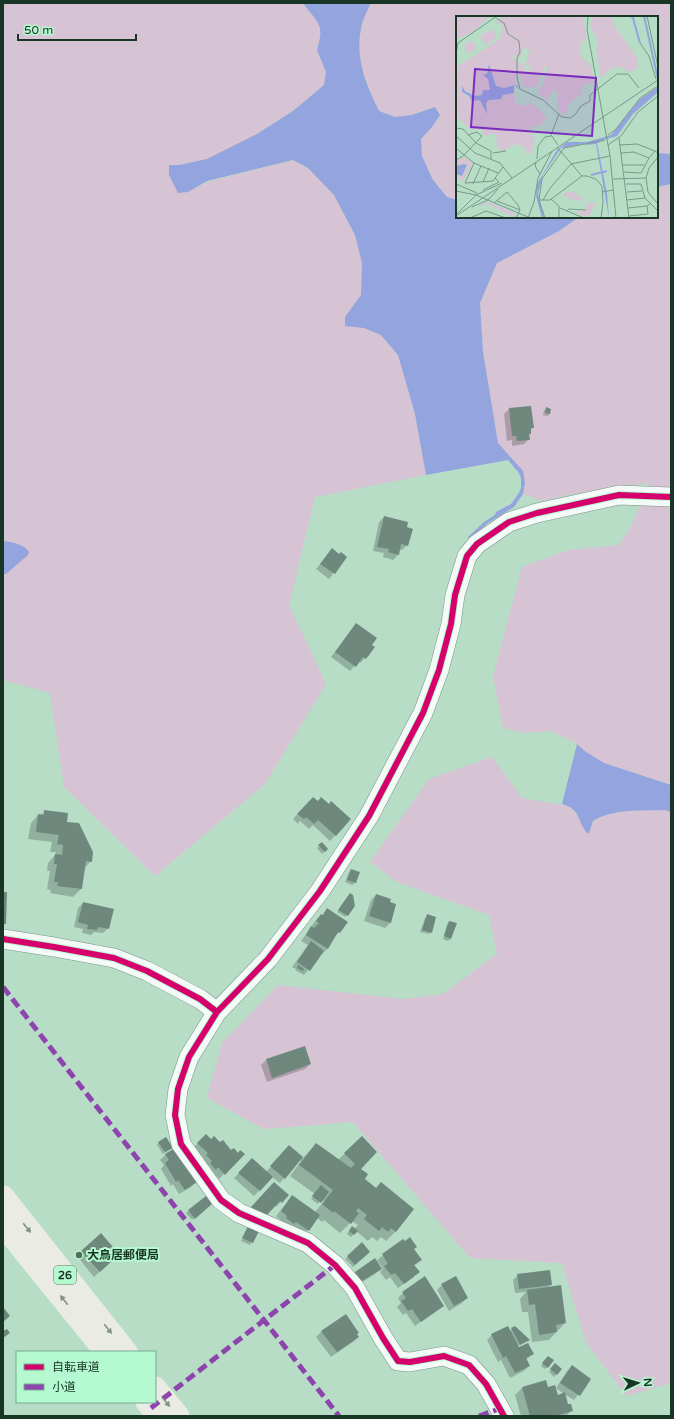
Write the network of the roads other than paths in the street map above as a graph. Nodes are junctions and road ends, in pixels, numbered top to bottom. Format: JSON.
{"nodes":[{"id":1,"x":671,"y":497,"type":"edge"},
{"id":2,"x":3,"y":939,"type":"edge"},
{"id":3,"x":217,"y":1012,"type":"junction"},
{"id":4,"x":3,"y":1197,"type":"edge"},
{"id":5,"x":3,"y":1225,"type":"edge"},
{"id":6,"x":105,"y":1351,"type":"edge"},
{"id":7,"x":125,"y":1351,"type":"edge"},
{"id":8,"x":156,"y":1389,"type":"edge"},
{"id":9,"x":148,"y":1403,"type":"edge"},
{"id":10,"x":158,"y":1416,"type":"edge"},
{"id":11,"x":178,"y":1416,"type":"edge"},
{"id":12,"x":504,"y":1416,"type":"edge"}],
"edges":[{"from":1,"to":3,"type":"street"},
{"from":2,"to":3,"type":"street"},
{"from":3,"to":12,"type":"street"},
{"from":4,"to":7,"type":"main road","number":"26","one_way":true},
{"from":6,"to":5,"type":"main road","number":"26","one_way":true},
{"from":8,"to":11,"type":"main road","one_way":true},
{"from":9,"to":10,"type":"main road"}]}
